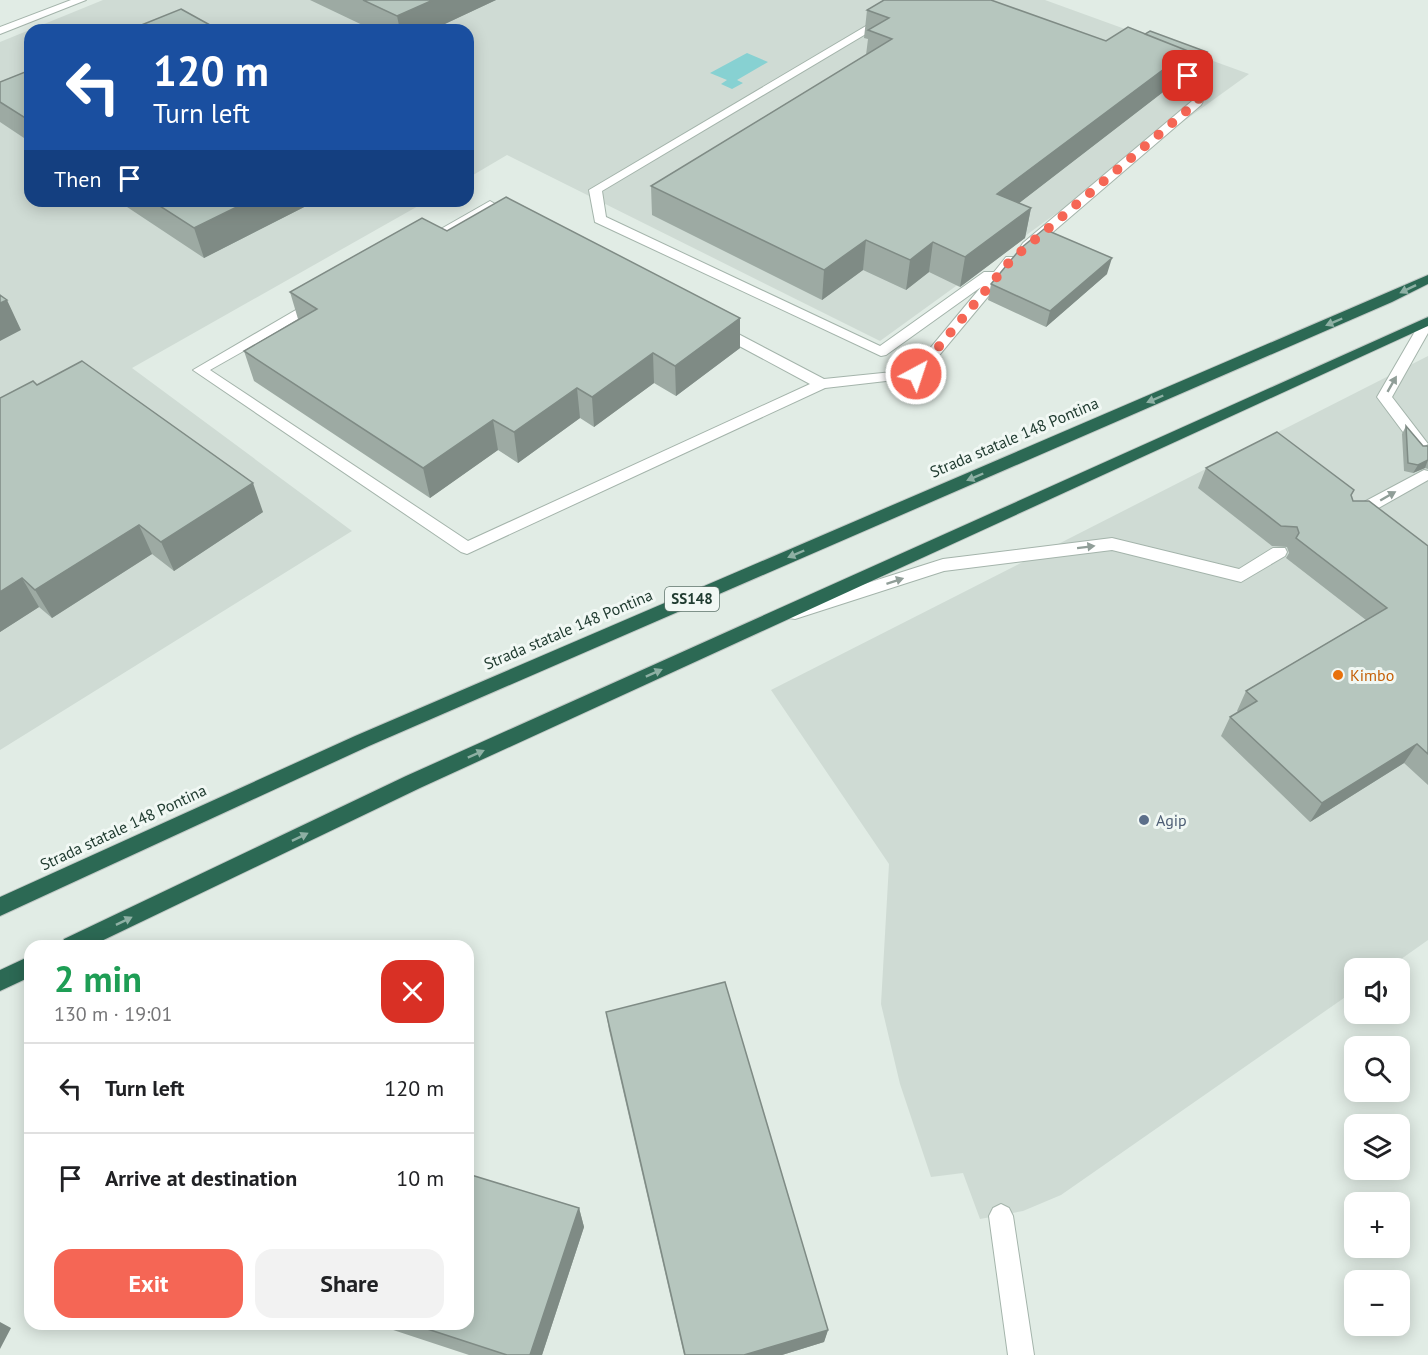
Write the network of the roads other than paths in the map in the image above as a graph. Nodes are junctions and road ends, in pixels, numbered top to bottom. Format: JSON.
{"nodes":[{"id":1,"x":81,"y":0,"type":"edge"},
{"id":2,"x":918,"y":0,"type":"edge"},
{"id":3,"x":0,"y":31,"type":"edge"},
{"id":4,"x":1146,"y":59,"type":"edge"},
{"id":5,"x":521,"y":222,"type":"edge"},
{"id":6,"x":407,"y":252,"type":"edge"},
{"id":7,"x":1011,"y":260,"type":"junction"},
{"id":8,"x":1428,"y":279,"type":"edge"},
{"id":9,"x":334,"y":294,"type":"edge"},
{"id":10,"x":1428,"y":321,"type":"edge"},
{"id":11,"x":708,"y":323,"type":"edge"},
{"id":12,"x":822,"y":384,"type":"junction"},
{"id":13,"x":1423,"y":448,"type":"edge"},
{"id":14,"x":1424,"y":475,"type":"edge"},
{"id":15,"x":1351,"y":516,"type":"edge"},
{"id":16,"x":1279,"y":552,"type":"edge"},
{"id":17,"x":759,"y":625,"type":"junction"},
{"id":18,"x":0,"y":907,"type":"edge"},
{"id":19,"x":84,"y":940,"type":"edge"},
{"id":20,"x":24,"y":969,"type":"edge"},
{"id":21,"x":0,"y":981,"type":"edge"},
{"id":22,"x":1001,"y":1216,"type":"dead end"},
{"id":23,"x":1021,"y":1355,"type":"edge"}],
"edges":[{"from":1,"to":3,"type":"street"},
{"from":2,"to":7,"type":"street"},
{"from":4,"to":7,"type":"street"},
{"from":5,"to":6,"type":"street"},
{"from":7,"to":12,"type":"street"},
{"from":8,"to":18,"type":"highway","name":"Strada statale 148 Pontina","number":"SS148","one_way":true},
{"from":9,"to":12,"type":"street"},
{"from":13,"to":10,"type":"street","one_way":true},
{"from":10,"to":17,"type":"highway"},
{"from":11,"to":12,"type":"street"},
{"from":15,"to":14,"type":"street","one_way":true},
{"from":17,"to":16,"type":"street","one_way":true},
{"from":19,"to":17,"type":"highway","one_way":true},
{"from":20,"to":21,"type":"highway"},
{"from":22,"to":23,"type":"street"}]}
